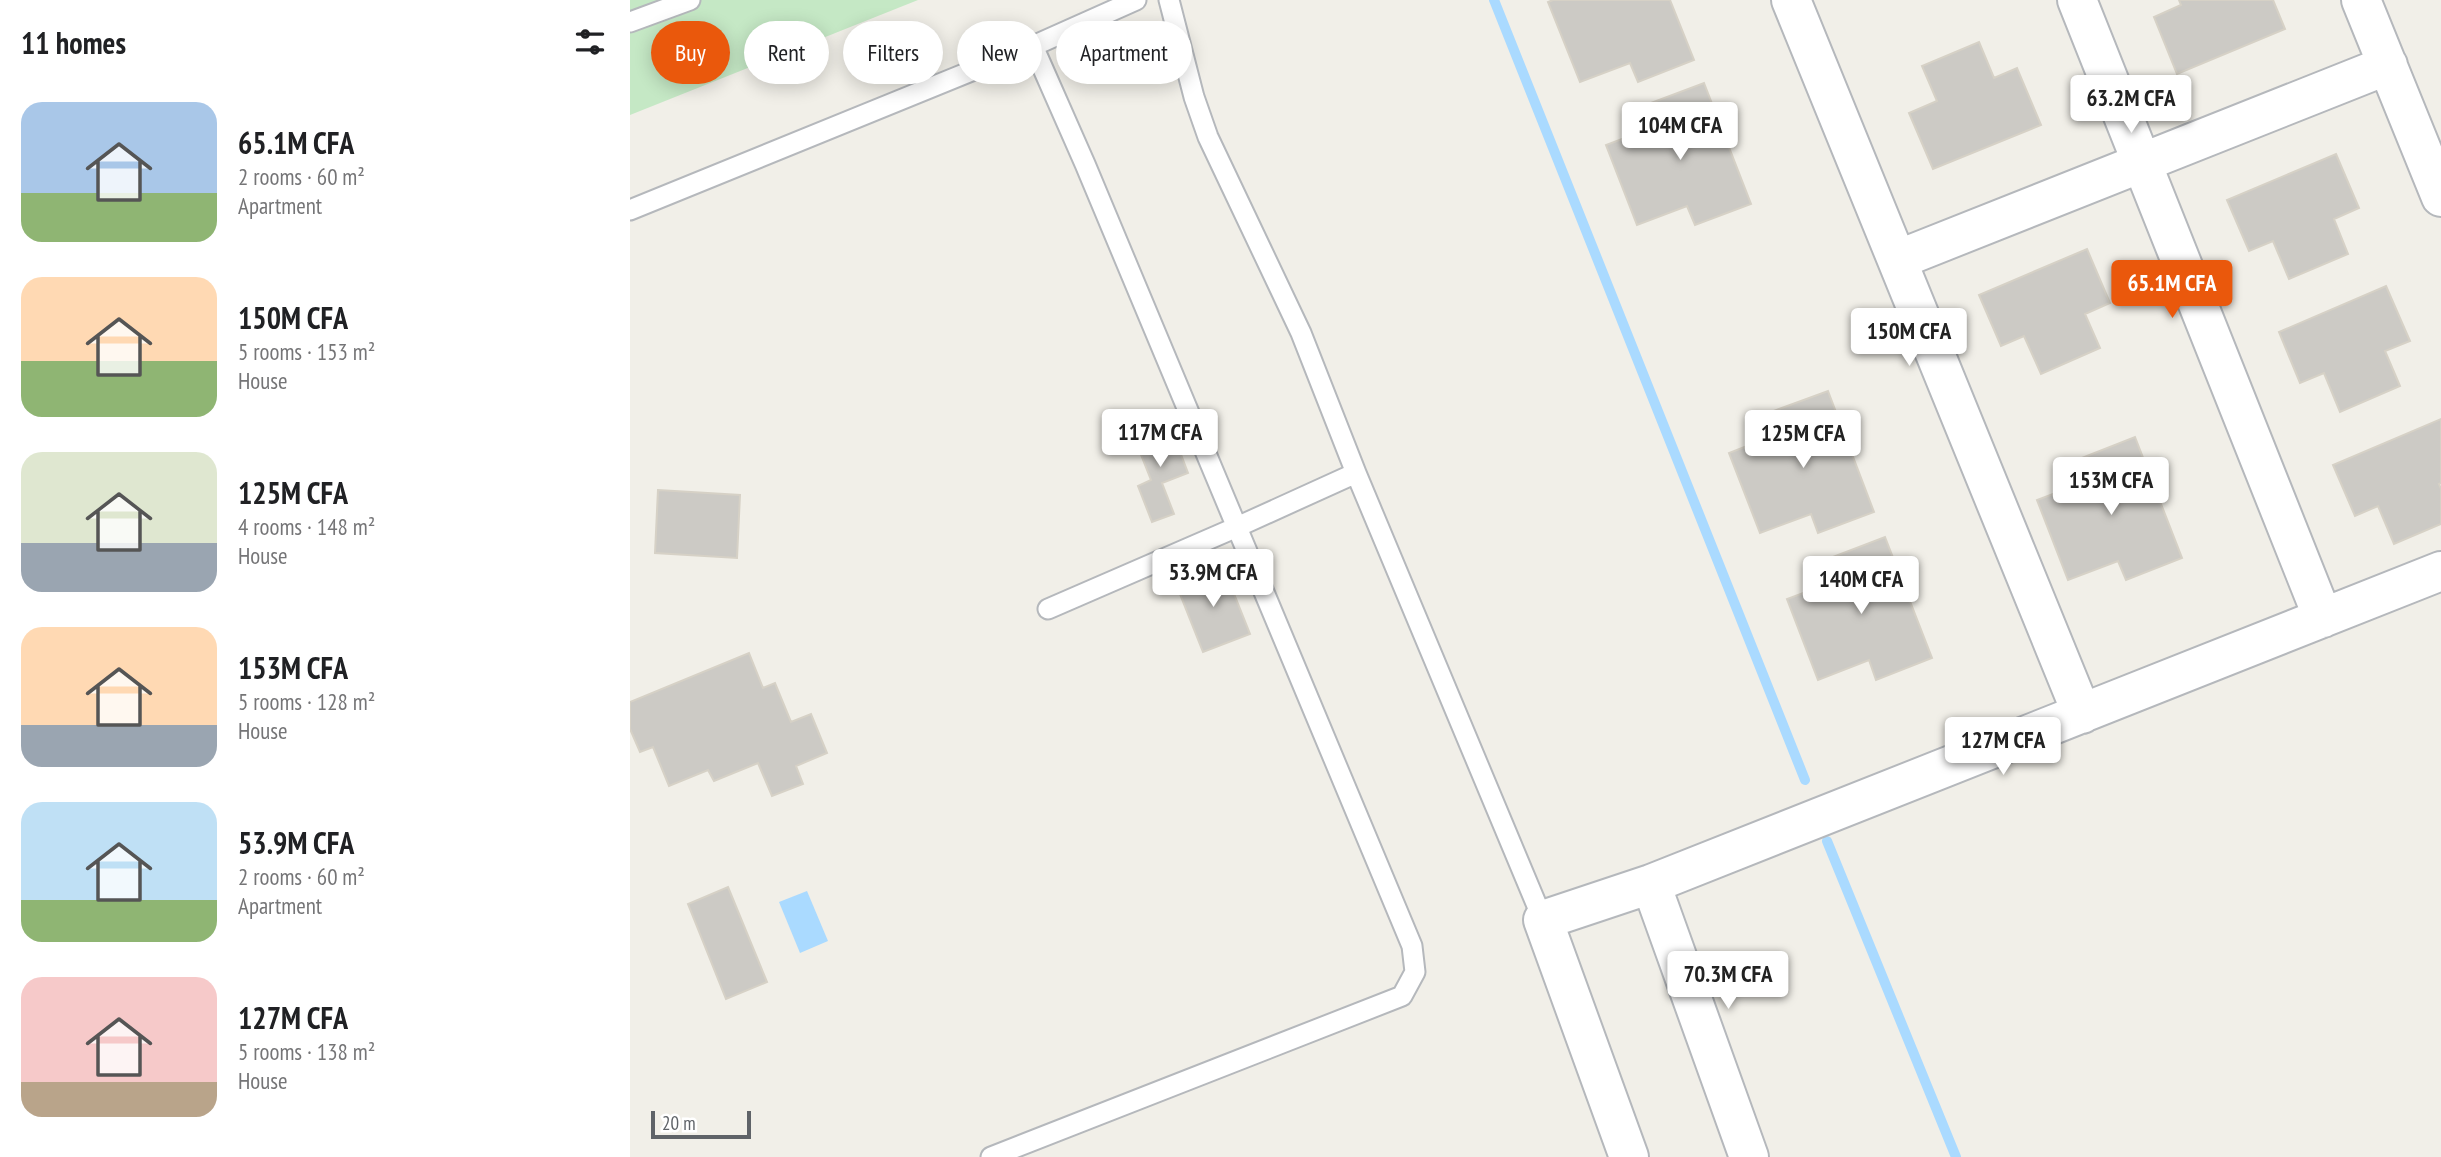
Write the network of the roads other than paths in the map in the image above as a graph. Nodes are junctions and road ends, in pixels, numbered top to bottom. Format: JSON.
{"nodes":[{"id":1,"x":690,"y":0,"type":"edge"},
{"id":2,"x":1136,"y":0,"type":"edge"},
{"id":3,"x":1169,"y":0,"type":"edge"},
{"id":4,"x":1791,"y":0,"type":"edge"},
{"id":5,"x":2077,"y":0,"type":"edge"},
{"id":6,"x":2361,"y":0,"type":"edge"},
{"id":7,"x":630,"y":22,"type":"edge"},
{"id":8,"x":1042,"y":42,"type":"edge"},
{"id":9,"x":2388,"y":65,"type":"junction"},
{"id":10,"x":1042,"y":66,"type":"edge"},
{"id":11,"x":957,"y":77,"type":"edge"},
{"id":12,"x":2141,"y":163,"type":"junction"},
{"id":13,"x":2441,"y":197,"type":"edge"},
{"id":14,"x":630,"y":210,"type":"edge"},
{"id":15,"x":1897,"y":260,"type":"junction"},
{"id":16,"x":1356,"y":473,"type":"junction"},
{"id":17,"x":1237,"y":527,"type":"junction"},
{"id":18,"x":2441,"y":571,"type":"edge"},
{"id":19,"x":1048,"y":609,"type":"dead end"},
{"id":20,"x":2323,"y":618,"type":"junction"},
{"id":21,"x":2082,"y":713,"type":"junction"},
{"id":22,"x":1651,"y":884,"type":"junction"},
{"id":23,"x":1543,"y":920,"type":"junction"},
{"id":24,"x":990,"y":1157,"type":"edge"},
{"id":25,"x":1629,"y":1157,"type":"edge"},
{"id":26,"x":1749,"y":1157,"type":"edge"}],
"edges":[{"from":1,"to":7,"type":"lane"},
{"from":2,"to":8,"type":"lane"},
{"from":3,"to":16,"type":"lane"},
{"from":4,"to":15,"type":"street"},
{"from":5,"to":12,"type":"street"},
{"from":6,"to":9,"type":"street"},
{"from":9,"to":12,"type":"street"},
{"from":9,"to":13,"type":"street"},
{"from":10,"to":17,"type":"lane"},
{"from":11,"to":14,"type":"lane"},
{"from":12,"to":15,"type":"street"},
{"from":12,"to":20,"type":"street"},
{"from":15,"to":21,"type":"street"},
{"from":16,"to":17,"type":"lane"},
{"from":16,"to":23,"type":"lane"},
{"from":17,"to":19,"type":"lane"},
{"from":17,"to":24,"type":"lane"},
{"from":18,"to":20,"type":"street"},
{"from":20,"to":21,"type":"street"},
{"from":21,"to":22,"type":"street"},
{"from":22,"to":23,"type":"street"},
{"from":22,"to":26,"type":"street"},
{"from":23,"to":25,"type":"street"}]}
